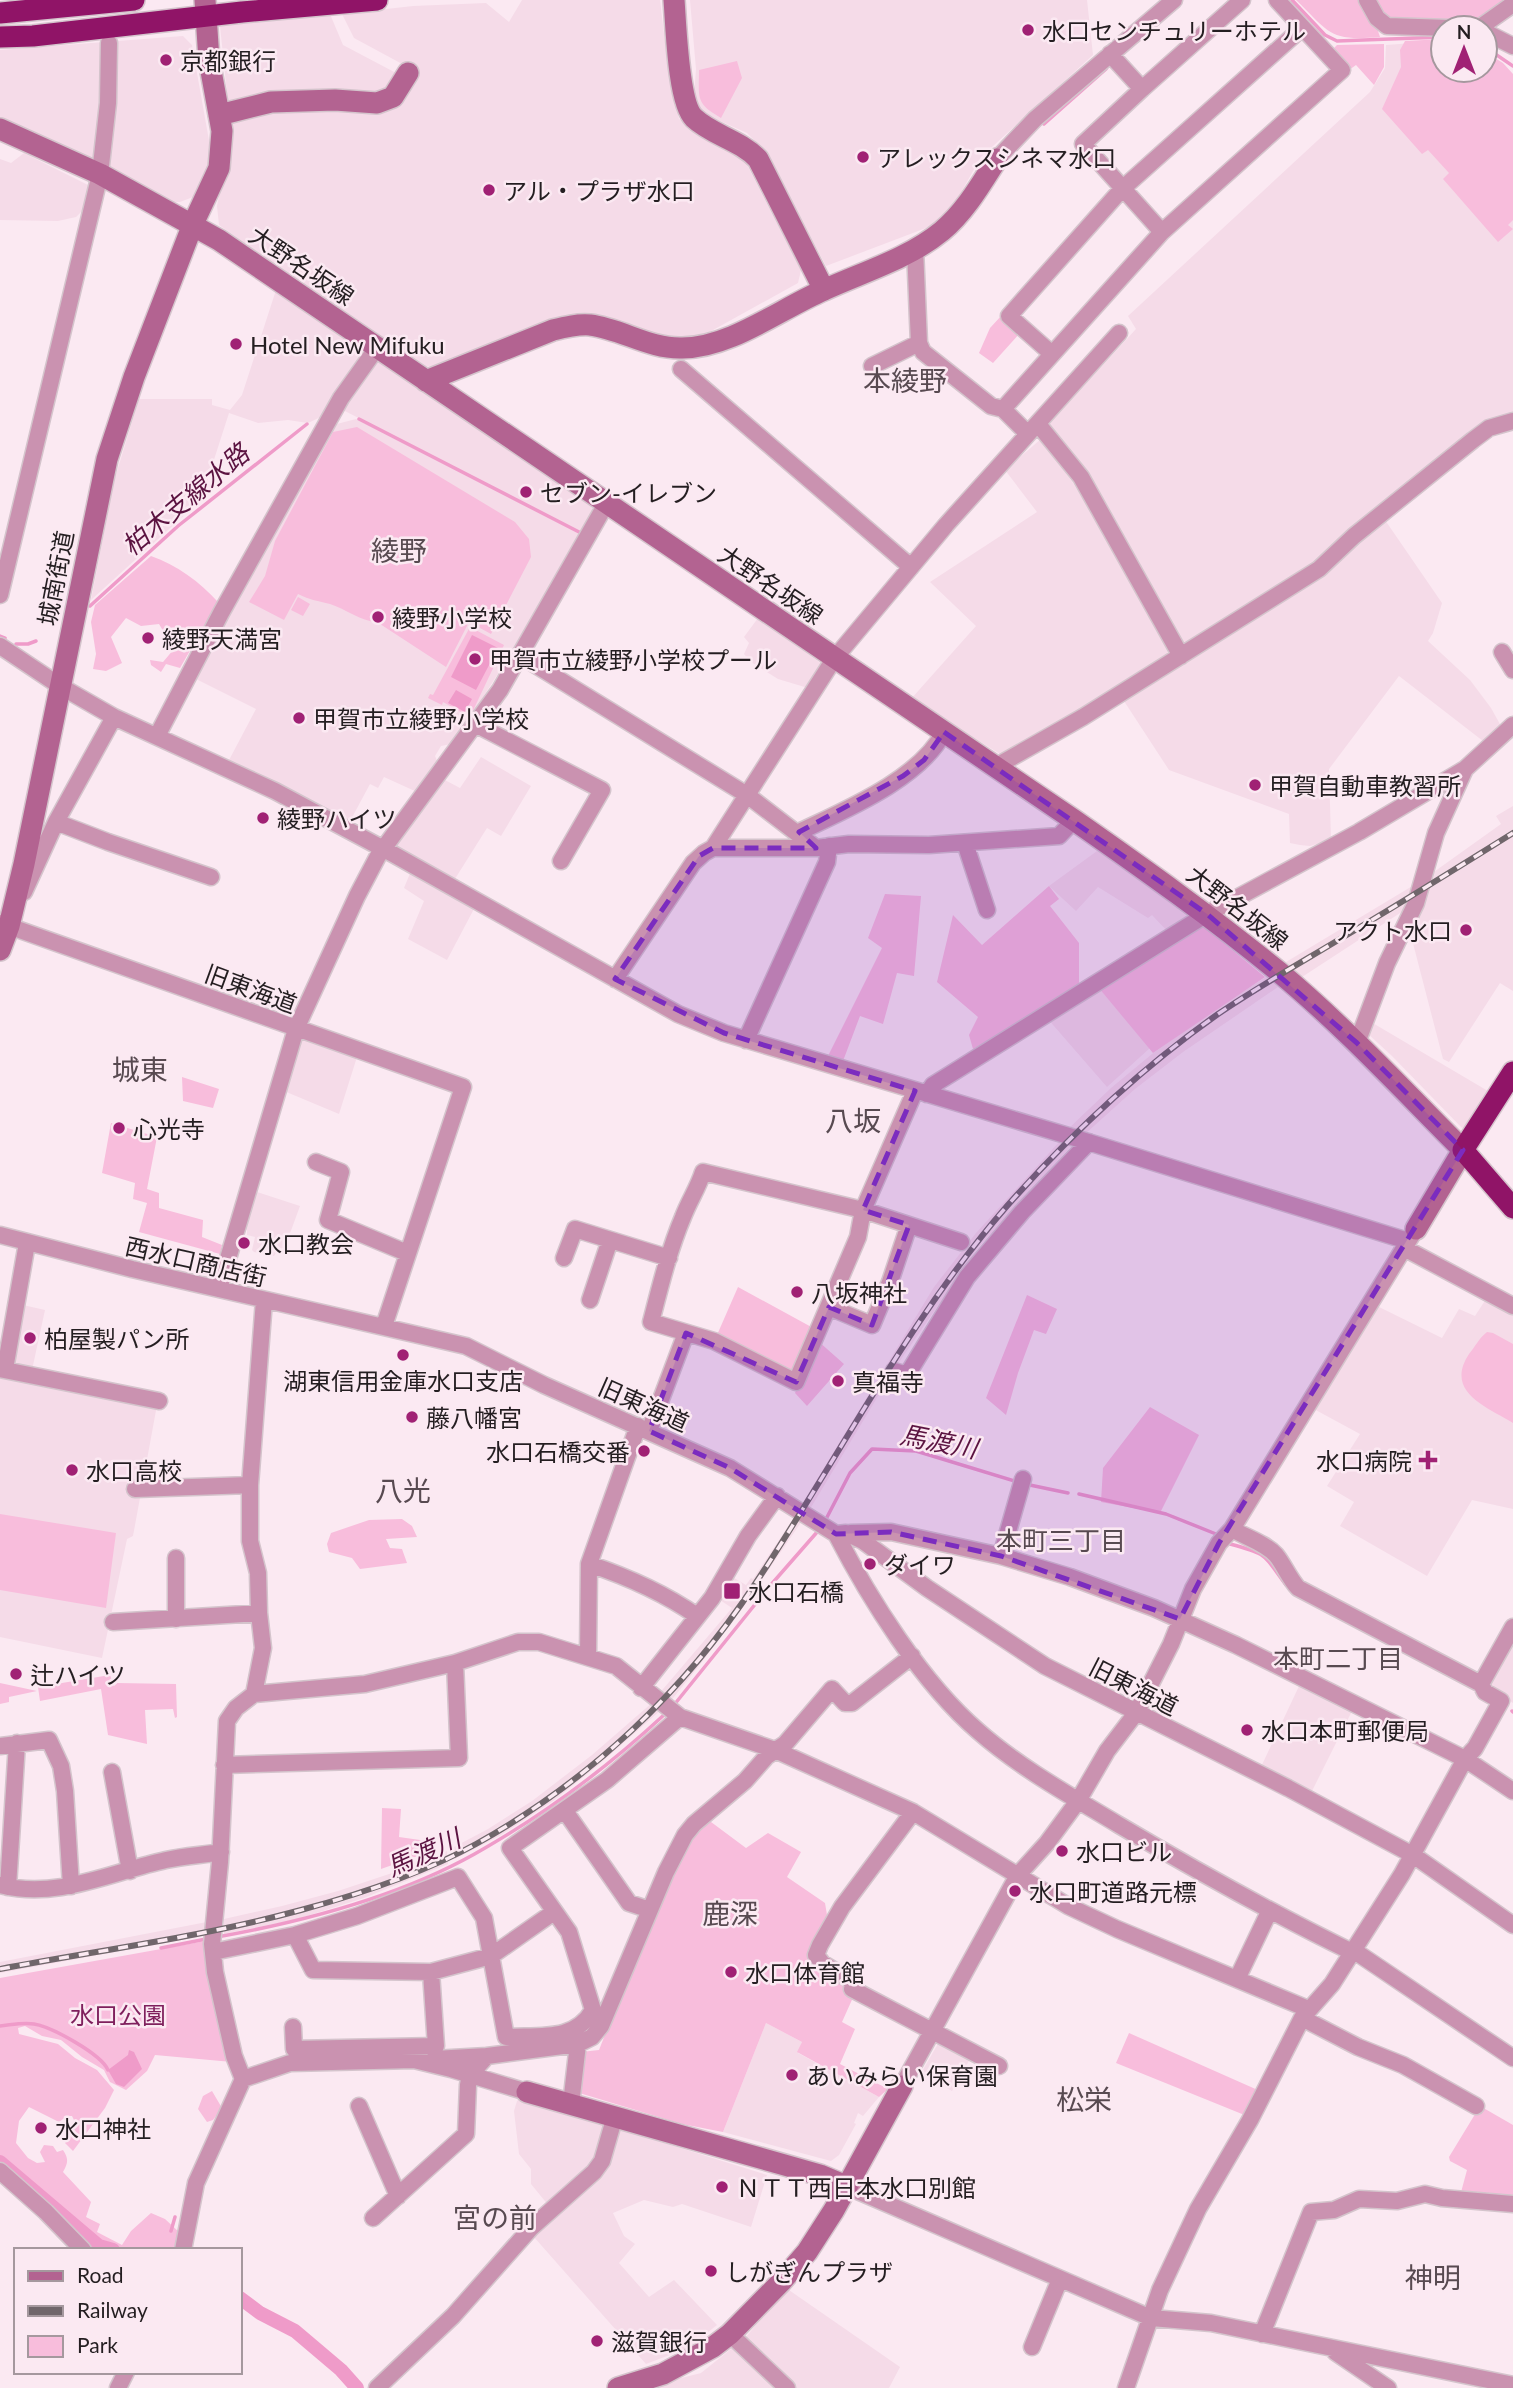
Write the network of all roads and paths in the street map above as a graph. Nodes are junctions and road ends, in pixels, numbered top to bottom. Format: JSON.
{"nodes":[{"id":1,"x":134,"y":0,"type":"edge"},
{"id":2,"x":377,"y":0,"type":"edge"},
{"id":3,"x":674,"y":0,"type":"edge"},
{"id":4,"x":1174,"y":0,"type":"edge"},
{"id":5,"x":1242,"y":0,"type":"edge"},
{"id":6,"x":1277,"y":0,"type":"edge"},
{"id":7,"x":1367,"y":0,"type":"edge"},
{"id":8,"x":205,"y":8,"type":"edge"},
{"id":9,"x":0,"y":13,"type":"edge"},
{"id":10,"x":1302,"y":27,"type":"junction"},
{"id":11,"x":1429,"y":27,"type":"edge"},
{"id":12,"x":0,"y":39,"type":"edge"},
{"id":13,"x":108,"y":43,"type":"dead end"},
{"id":14,"x":1110,"y":54,"type":"junction"},
{"id":15,"x":408,"y":73,"type":"dead end"},
{"id":16,"x":1142,"y":89,"type":"junction"},
{"id":17,"x":219,"y":115,"type":"junction"},
{"id":18,"x":0,"y":129,"type":"edge"},
{"id":19,"x":997,"y":159,"type":"joint"},
{"id":20,"x":100,"y":174,"type":"junction"},
{"id":21,"x":1122,"y":189,"type":"junction"},
{"id":22,"x":193,"y":224,"type":"junction"},
{"id":23,"x":1162,"y":232,"type":"junction"},
{"id":24,"x":915,"y":249,"type":"junction"},
{"id":25,"x":824,"y":290,"type":"junction"},
{"id":26,"x":1119,"y":333,"type":"dead end"},
{"id":27,"x":919,"y":343,"type":"junction"},
{"id":28,"x":376,"y":349,"type":"junction"},
{"id":29,"x":1052,"y":354,"type":"junction"},
{"id":30,"x":872,"y":366,"type":"dead end"},
{"id":31,"x":681,"y":369,"type":"dead end"},
{"id":32,"x":426,"y":381,"type":"junction"},
{"id":33,"x":1003,"y":408,"type":"junction"},
{"id":34,"x":1513,"y":421,"type":"edge"},
{"id":35,"x":1033,"y":429,"type":"junction"},
{"id":36,"x":606,"y":504,"type":"junction"},
{"id":37,"x":911,"y":566,"type":"junction"},
{"id":38,"x":0,"y":595,"type":"edge"},
{"id":39,"x":0,"y":646,"type":"edge"},
{"id":40,"x":1502,"y":652,"type":"dead end"},
{"id":41,"x":521,"y":656,"type":"junction"},
{"id":42,"x":1181,"y":656,"type":"junction"},
{"id":43,"x":834,"y":659,"type":"junction"},
{"id":44,"x":1513,"y":670,"type":"edge"},
{"id":45,"x":60,"y":686,"type":"junction"},
{"id":46,"x":114,"y":717,"type":"junction"},
{"id":47,"x":477,"y":724,"type":"junction"},
{"id":48,"x":1511,"y":730,"type":"edge"},
{"id":49,"x":944,"y":732,"type":"junction"},
{"id":50,"x":157,"y":736,"type":"junction"},
{"id":51,"x":995,"y":766,"type":"junction"},
{"id":52,"x":1465,"y":769,"type":"junction"},
{"id":53,"x":747,"y":794,"type":"junction"},
{"id":54,"x":1074,"y":820,"type":"junction"},
{"id":55,"x":56,"y":822,"type":"junction"},
{"id":56,"x":799,"y":832,"type":"junction"},
{"id":57,"x":965,"y":843,"type":"junction"},
{"id":58,"x":823,"y":847,"type":"junction"},
{"id":59,"x":713,"y":848,"type":"junction"},
{"id":60,"x":384,"y":849,"type":"junction"},
{"id":61,"x":561,"y":850,"type":"dead end"},
{"id":62,"x":211,"y":877,"type":"dead end"},
{"id":63,"x":987,"y":910,"type":"dead end"},
{"id":64,"x":1207,"y":914,"type":"junction"},
{"id":65,"x":8,"y":919,"type":"edge"},
{"id":66,"x":0,"y":950,"type":"edge"},
{"id":67,"x":615,"y":979,"type":"junction"},
{"id":68,"x":296,"y":1029,"type":"junction"},
{"id":69,"x":746,"y":1040,"type":"junction"},
{"id":70,"x":1357,"y":1042,"type":"junction"},
{"id":71,"x":1513,"y":1072,"type":"edge"},
{"id":72,"x":921,"y":1093,"type":"junction"},
{"id":73,"x":1089,"y":1142,"type":"junction"},
{"id":74,"x":1463,"y":1150,"type":"junction"},
{"id":75,"x":316,"y":1162,"type":"dead end"},
{"id":76,"x":1513,"y":1208,"type":"edge"},
{"id":77,"x":863,"y":1210,"type":"junction"},
{"id":78,"x":909,"y":1225,"type":"junction"},
{"id":79,"x":0,"y":1235,"type":"edge"},
{"id":80,"x":1409,"y":1239,"type":"junction"},
{"id":81,"x":610,"y":1240,"type":"junction"},
{"id":82,"x":27,"y":1242,"type":"junction"},
{"id":83,"x":961,"y":1242,"type":"dead end"},
{"id":84,"x":407,"y":1253,"type":"junction"},
{"id":85,"x":564,"y":1258,"type":"dead end"},
{"id":86,"x":669,"y":1258,"type":"junction"},
{"id":87,"x":219,"y":1290,"type":"junction"},
{"id":88,"x":264,"y":1300,"type":"junction"},
{"id":89,"x":590,"y":1300,"type":"dead end"},
{"id":90,"x":1513,"y":1306,"type":"edge"},
{"id":91,"x":829,"y":1307,"type":"junction"},
{"id":92,"x":384,"y":1326,"type":"junction"},
{"id":93,"x":686,"y":1333,"type":"junction"},
{"id":94,"x":2,"y":1369,"type":"edge"},
{"id":95,"x":894,"y":1371,"type":"dead end"},
{"id":96,"x":159,"y":1401,"type":"dead end"},
{"id":97,"x":643,"y":1428,"type":"junction"},
{"id":98,"x":1022,"y":1481,"type":"dead end"},
{"id":99,"x":250,"y":1485,"type":"junction"},
{"id":100,"x":135,"y":1489,"type":"dead end"},
{"id":101,"x":777,"y":1496,"type":"junction"},
{"id":102,"x":832,"y":1529,"type":"junction"},
{"id":103,"x":1231,"y":1529,"type":"junction"},
{"id":104,"x":1001,"y":1556,"type":"junction"},
{"id":105,"x":176,"y":1558,"type":"dead end"},
{"id":106,"x":589,"y":1564,"type":"junction"},
{"id":107,"x":259,"y":1614,"type":"junction"},
{"id":108,"x":697,"y":1616,"type":"junction"},
{"id":109,"x":176,"y":1619,"type":"junction"},
{"id":110,"x":1180,"y":1619,"type":"junction"},
{"id":111,"x":113,"y":1622,"type":"dead end"},
{"id":112,"x":1513,"y":1627,"type":"edge"},
{"id":113,"x":912,"y":1656,"type":"junction"},
{"id":114,"x":588,"y":1657,"type":"junction"},
{"id":115,"x":455,"y":1662,"type":"junction"},
{"id":116,"x":1481,"y":1684,"type":"junction"},
{"id":117,"x":641,"y":1688,"type":"junction"},
{"id":118,"x":254,"y":1695,"type":"junction"},
{"id":119,"x":1136,"y":1713,"type":"junction"},
{"id":120,"x":680,"y":1717,"type":"junction"},
{"id":121,"x":17,"y":1743,"type":"junction"},
{"id":122,"x":0,"y":1746,"type":"edge"},
{"id":123,"x":775,"y":1751,"type":"junction"},
{"id":124,"x":1465,"y":1759,"type":"junction"},
{"id":125,"x":223,"y":1765,"type":"junction"},
{"id":126,"x":112,"y":1772,"type":"dead end"},
{"id":127,"x":1513,"y":1791,"type":"edge"},
{"id":128,"x":1078,"y":1801,"type":"junction"},
{"id":129,"x":565,"y":1811,"type":"junction"},
{"id":130,"x":913,"y":1812,"type":"junction"},
{"id":131,"x":221,"y":1852,"type":"junction"},
{"id":132,"x":1413,"y":1855,"type":"junction"},
{"id":133,"x":130,"y":1871,"type":"junction"},
{"id":134,"x":1018,"y":1875,"type":"junction"},
{"id":135,"x":4,"y":1886,"type":"edge"},
{"id":136,"x":71,"y":1886,"type":"junction"},
{"id":137,"x":650,"y":1910,"type":"junction"},
{"id":138,"x":554,"y":1912,"type":"junction"},
{"id":139,"x":1269,"y":1912,"type":"junction"},
{"id":140,"x":1513,"y":1925,"type":"edge"},
{"id":141,"x":295,"y":1935,"type":"junction"},
{"id":142,"x":213,"y":1943,"type":"junction"},
{"id":143,"x":1352,"y":1951,"type":"junction"},
{"id":144,"x":491,"y":1956,"type":"junction"},
{"id":145,"x":431,"y":1972,"type":"junction"},
{"id":146,"x":1237,"y":1979,"type":"junction"},
{"id":147,"x":1305,"y":2014,"type":"junction"},
{"id":148,"x":293,"y":2027,"type":"dead end"},
{"id":149,"x":933,"y":2031,"type":"junction"},
{"id":150,"x":578,"y":2044,"type":"junction"},
{"id":151,"x":487,"y":2056,"type":"junction"},
{"id":152,"x":1513,"y":2058,"type":"edge"},
{"id":153,"x":414,"y":2060,"type":"junction"},
{"id":154,"x":999,"y":2066,"type":"dead end"},
{"id":155,"x":470,"y":2075,"type":"junction"},
{"id":156,"x":243,"y":2079,"type":"junction"},
{"id":157,"x":902,"y":2086,"type":"joint"},
{"id":158,"x":527,"y":2092,"type":"joint"},
{"id":159,"x":571,"y":2104,"type":"junction"},
{"id":160,"x":359,"y":2106,"type":"dead end"},
{"id":161,"x":1476,"y":2106,"type":"dead end"},
{"id":162,"x":615,"y":2116,"type":"junction"},
{"id":163,"x":0,"y":2171,"type":"edge"},
{"id":164,"x":846,"y":2186,"type":"junction"},
{"id":165,"x":398,"y":2196,"type":"junction"},
{"id":166,"x":1513,"y":2204,"type":"edge"},
{"id":167,"x":373,"y":2218,"type":"dead end"},
{"id":168,"x":81,"y":2248,"type":"edge"},
{"id":169,"x":183,"y":2248,"type":"edge"},
{"id":170,"x":1060,"y":2279,"type":"junction"},
{"id":171,"x":1151,"y":2318,"type":"junction"},
{"id":172,"x":730,"y":2334,"type":"junction"},
{"id":173,"x":1262,"y":2334,"type":"junction"},
{"id":174,"x":1032,"y":2347,"type":"dead end"},
{"id":175,"x":1327,"y":2347,"type":"junction"},
{"id":176,"x":1508,"y":2385,"type":"edge"},
{"id":177,"x":377,"y":2388,"type":"edge"},
{"id":178,"x":618,"y":2388,"type":"edge"},
{"id":179,"x":787,"y":2388,"type":"edge"},
{"id":180,"x":1126,"y":2388,"type":"edge"},
{"id":181,"x":1388,"y":2388,"type":"edge"}],
"edges":[{"from":1,"to":9,"type":"highway"},
{"from":2,"to":8,"type":"highway"},
{"from":3,"to":25,"type":"street"},
{"from":4,"to":14,"type":"street"},
{"from":5,"to":16,"type":"street"},
{"from":6,"to":10,"type":"street"},
{"from":7,"to":11,"type":"street"},
{"from":8,"to":12,"type":"highway"},
{"from":8,"to":17,"type":"street","name":"城南街道"},
{"from":10,"to":21,"type":"street"},
{"from":10,"to":23,"type":"street"},
{"from":13,"to":20,"type":"street"},
{"from":14,"to":16,"type":"street"},
{"from":14,"to":19,"type":"street"},
{"from":15,"to":17,"type":"street"},
{"from":16,"to":21,"type":"street"},
{"from":17,"to":22,"type":"street","name":"城南街道"},
{"from":18,"to":20,"type":"street","name":"大野名坂線"},
{"from":19,"to":24,"type":"street"},
{"from":20,"to":22,"type":"street","name":"大野名坂線"},
{"from":20,"to":38,"type":"street"},
{"from":21,"to":23,"type":"street"},
{"from":21,"to":29,"type":"street"},
{"from":22,"to":28,"type":"street","name":"大野名坂線"},
{"from":22,"to":45,"type":"street","name":"城南街道"},
{"from":23,"to":29,"type":"street"},
{"from":24,"to":25,"type":"street"},
{"from":24,"to":27,"type":"street"},
{"from":25,"to":32,"type":"street"},
{"from":26,"to":35,"type":"street"},
{"from":27,"to":30,"type":"street"},
{"from":27,"to":33,"type":"street"},
{"from":28,"to":32,"type":"street","name":"大野名坂線"},
{"from":28,"to":50,"type":"street"},
{"from":29,"to":33,"type":"street"},
{"from":31,"to":37,"type":"street"},
{"from":32,"to":36,"type":"street","name":"大野名坂線"},
{"from":33,"to":35,"type":"street"},
{"from":34,"to":42,"type":"street"},
{"from":35,"to":37,"type":"street"},
{"from":35,"to":42,"type":"street"},
{"from":36,"to":41,"type":"street"},
{"from":36,"to":43,"type":"street","name":"大野名坂線"},
{"from":37,"to":43,"type":"street"},
{"from":39,"to":45,"type":"street"},
{"from":40,"to":44,"type":"street"},
{"from":41,"to":47,"type":"street"},
{"from":41,"to":53,"type":"street"},
{"from":42,"to":51,"type":"street"},
{"from":43,"to":49,"type":"street","name":"大野名坂線"},
{"from":43,"to":53,"type":"street"},
{"from":45,"to":46,"type":"street"},
{"from":45,"to":65,"type":"street","name":"城南街道"},
{"from":46,"to":50,"type":"street"},
{"from":46,"to":55,"type":"street"},
{"from":47,"to":60,"type":"street"},
{"from":47,"to":61,"type":"street"},
{"from":48,"to":52,"type":"street"},
{"from":49,"to":51,"type":"street","name":"大野名坂線"},
{"from":49,"to":56,"type":"street"},
{"from":50,"to":60,"type":"street"},
{"from":51,"to":54,"type":"street","name":"大野名坂線"},
{"from":52,"to":64,"type":"street"},
{"from":52,"to":70,"type":"street"},
{"from":53,"to":56,"type":"street"},
{"from":53,"to":59,"type":"street"},
{"from":54,"to":57,"type":"street"},
{"from":54,"to":64,"type":"street","name":"大野名坂線"},
{"from":55,"to":62,"type":"street"},
{"from":55,"to":65,"type":"street"},
{"from":56,"to":58,"type":"street"},
{"from":57,"to":58,"type":"street"},
{"from":57,"to":63,"type":"street"},
{"from":58,"to":59,"type":"street"},
{"from":58,"to":69,"type":"street"},
{"from":59,"to":67,"type":"street"},
{"from":60,"to":67,"type":"street"},
{"from":60,"to":68,"type":"street"},
{"from":64,"to":70,"type":"street","name":"大野名坂線"},
{"from":64,"to":72,"type":"street"},
{"from":65,"to":66,"type":"street","name":"城南街道"},
{"from":65,"to":68,"type":"street","name":"旧東海道"},
{"from":67,"to":69,"type":"street"},
{"from":68,"to":84,"type":"street","name":"旧東海道"},
{"from":68,"to":87,"type":"street"},
{"from":69,"to":72,"type":"street"},
{"from":70,"to":74,"type":"street","name":"大野名坂線"},
{"from":71,"to":74,"type":"highway"},
{"from":72,"to":73,"type":"street"},
{"from":72,"to":77,"type":"street"},
{"from":73,"to":80,"type":"street"},
{"from":73,"to":95,"type":"street"},
{"from":74,"to":76,"type":"highway"},
{"from":74,"to":80,"type":"street"},
{"from":75,"to":84,"type":"street"},
{"from":77,"to":78,"type":"street"},
{"from":77,"to":86,"type":"street"},
{"from":77,"to":91,"type":"street"},
{"from":78,"to":83,"type":"street"},
{"from":78,"to":91,"type":"street"},
{"from":79,"to":82,"type":"street","name":"西水口商店街"},
{"from":80,"to":90,"type":"street"},
{"from":80,"to":103,"type":"street"},
{"from":81,"to":85,"type":"street"},
{"from":81,"to":86,"type":"street"},
{"from":81,"to":89,"type":"street"},
{"from":82,"to":87,"type":"street","name":"西水口商店街"},
{"from":82,"to":94,"type":"street"},
{"from":84,"to":92,"type":"street","name":"旧東海道"},
{"from":86,"to":93,"type":"street"},
{"from":87,"to":88,"type":"street","name":"西水口商店街"},
{"from":88,"to":92,"type":"street","name":"西水口商店街"},
{"from":88,"to":99,"type":"street"},
{"from":91,"to":93,"type":"street"},
{"from":92,"to":97,"type":"street","name":"旧東海道"},
{"from":93,"to":97,"type":"street"},
{"from":94,"to":96,"type":"street"},
{"from":97,"to":101,"type":"street","name":"旧東海道"},
{"from":97,"to":106,"type":"street"},
{"from":98,"to":104,"type":"street"},
{"from":99,"to":100,"type":"street"},
{"from":99,"to":107,"type":"street"},
{"from":101,"to":102,"type":"street","name":"旧東海道"},
{"from":101,"to":108,"type":"street"},
{"from":102,"to":104,"type":"street"},
{"from":102,"to":113,"type":"street"},
{"from":102,"to":119,"type":"street","name":"旧東海道"},
{"from":103,"to":110,"type":"street"},
{"from":103,"to":116,"type":"street"},
{"from":104,"to":110,"type":"street"},
{"from":105,"to":109,"type":"street"},
{"from":106,"to":108,"type":"street"},
{"from":106,"to":114,"type":"street"},
{"from":107,"to":109,"type":"street"},
{"from":107,"to":118,"type":"street"},
{"from":108,"to":117,"type":"street"},
{"from":109,"to":111,"type":"street"},
{"from":110,"to":119,"type":"street"},
{"from":110,"to":124,"type":"street"},
{"from":112,"to":116,"type":"street"},
{"from":113,"to":123,"type":"street"},
{"from":113,"to":128,"type":"street"},
{"from":114,"to":115,"type":"street"},
{"from":114,"to":117,"type":"street"},
{"from":115,"to":118,"type":"street"},
{"from":115,"to":125,"type":"street"},
{"from":116,"to":124,"type":"street"},
{"from":117,"to":120,"type":"street"},
{"from":118,"to":125,"type":"street"},
{"from":119,"to":128,"type":"street"},
{"from":119,"to":132,"type":"street","name":"旧東海道"},
{"from":120,"to":123,"type":"street"},
{"from":120,"to":129,"type":"street"},
{"from":121,"to":122,"type":"street"},
{"from":121,"to":135,"type":"street"},
{"from":121,"to":136,"type":"street"},
{"from":123,"to":130,"type":"street"},
{"from":123,"to":137,"type":"street"},
{"from":124,"to":127,"type":"street"},
{"from":124,"to":132,"type":"street"},
{"from":125,"to":131,"type":"street"},
{"from":126,"to":133,"type":"street"},
{"from":128,"to":134,"type":"street"},
{"from":128,"to":139,"type":"street"},
{"from":129,"to":137,"type":"street"},
{"from":129,"to":138,"type":"street"},
{"from":130,"to":134,"type":"street"},
{"from":130,"to":149,"type":"street"},
{"from":131,"to":133,"type":"street"},
{"from":131,"to":142,"type":"street"},
{"from":132,"to":140,"type":"street","name":"旧東海道"},
{"from":132,"to":143,"type":"street"},
{"from":133,"to":136,"type":"street"},
{"from":134,"to":146,"type":"street"},
{"from":134,"to":149,"type":"street"},
{"from":135,"to":136,"type":"street"},
{"from":137,"to":150,"type":"street"},
{"from":138,"to":144,"type":"street"},
{"from":138,"to":144,"type":"street"},
{"from":139,"to":143,"type":"street"},
{"from":139,"to":146,"type":"street"},
{"from":141,"to":142,"type":"street"},
{"from":141,"to":144,"type":"street"},
{"from":141,"to":145,"type":"street"},
{"from":142,"to":156,"type":"street"},
{"from":143,"to":147,"type":"street"},
{"from":143,"to":152,"type":"street"},
{"from":144,"to":145,"type":"street"},
{"from":145,"to":148,"type":"street"},
{"from":146,"to":147,"type":"street"},
{"from":147,"to":161,"type":"street"},
{"from":147,"to":171,"type":"street"},
{"from":149,"to":154,"type":"street"},
{"from":149,"to":157,"type":"street"},
{"from":150,"to":151,"type":"street"},
{"from":150,"to":159,"type":"street"},
{"from":151,"to":153,"type":"street"},
{"from":151,"to":155,"type":"street"},
{"from":153,"to":155,"type":"street"},
{"from":153,"to":156,"type":"street"},
{"from":155,"to":158,"type":"street"},
{"from":155,"to":165,"type":"street"},
{"from":156,"to":169,"type":"street"},
{"from":157,"to":164,"type":"street"},
{"from":158,"to":159,"type":"street"},
{"from":159,"to":162,"type":"street"},
{"from":160,"to":165,"type":"street"},
{"from":162,"to":164,"type":"street"},
{"from":162,"to":177,"type":"street"},
{"from":163,"to":168,"type":"street"},
{"from":164,"to":170,"type":"street"},
{"from":164,"to":172,"type":"street"},
{"from":165,"to":167,"type":"street"},
{"from":166,"to":173,"type":"street"},
{"from":170,"to":171,"type":"street"},
{"from":170,"to":174,"type":"street"},
{"from":171,"to":173,"type":"street"},
{"from":171,"to":180,"type":"street"},
{"from":172,"to":178,"type":"street"},
{"from":172,"to":179,"type":"street"},
{"from":173,"to":175,"type":"street"},
{"from":175,"to":176,"type":"street"},
{"from":175,"to":181,"type":"street"}]}
